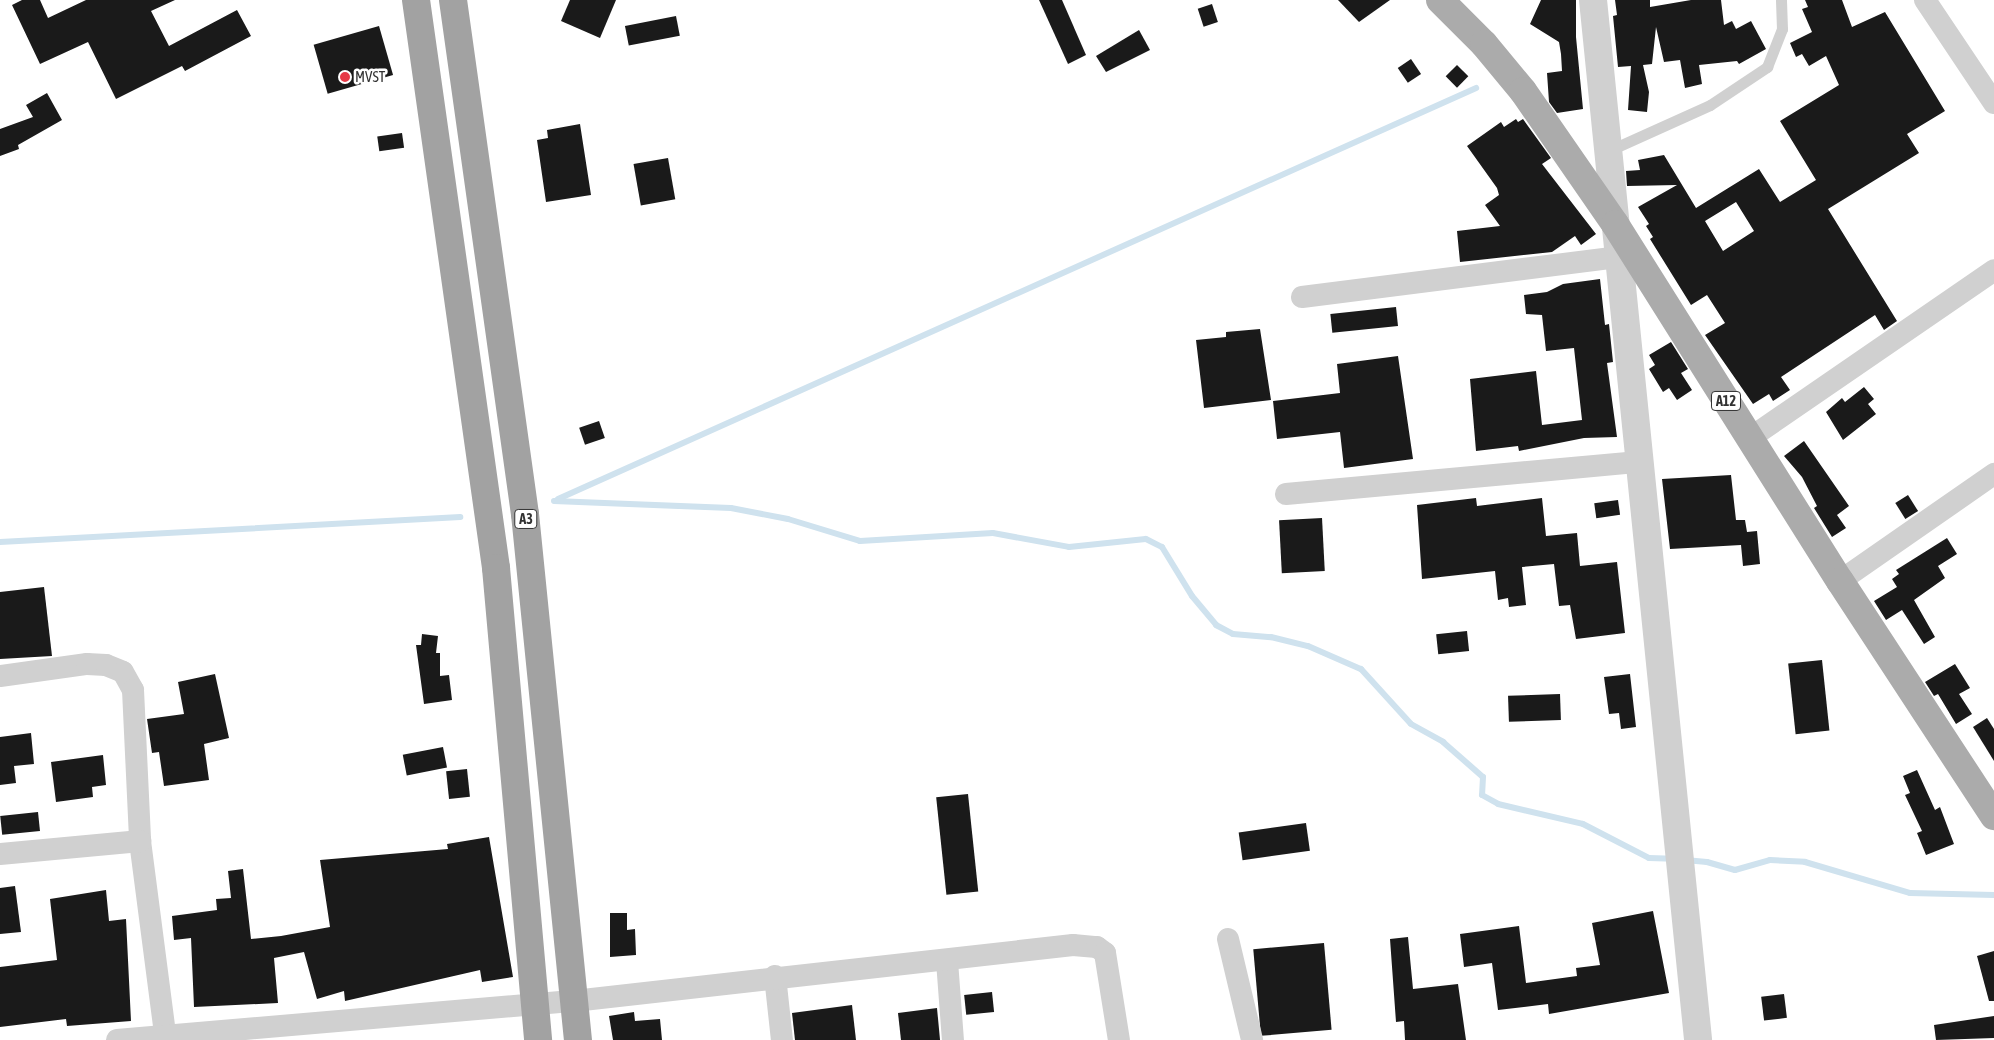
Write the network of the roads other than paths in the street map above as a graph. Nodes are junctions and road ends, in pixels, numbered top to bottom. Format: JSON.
{"nodes":[{"id":1,"x":416,"y":0,"type":"edge"},
{"id":2,"x":453,"y":0,"type":"edge"},
{"id":3,"x":1440,"y":0,"type":"edge"},
{"id":4,"x":1593,"y":0,"type":"edge"},
{"id":5,"x":1781,"y":0,"type":"edge"},
{"id":6,"x":1925,"y":0,"type":"edge"},
{"id":7,"x":1994,"y":103,"type":"edge"},
{"id":8,"x":1608,"y":151,"type":"junction"},
{"id":9,"x":1615,"y":224,"type":"junction"},
{"id":10,"x":1617,"y":257,"type":"junction"},
{"id":11,"x":1994,"y":270,"type":"edge"},
{"id":12,"x":1302,"y":297,"type":"dead end"},
{"id":13,"x":1750,"y":438,"type":"junction"},
{"id":14,"x":1639,"y":462,"type":"junction"},
{"id":15,"x":1994,"y":474,"type":"edge"},
{"id":16,"x":1286,"y":494,"type":"dead end"},
{"id":17,"x":1840,"y":581,"type":"junction"},
{"id":18,"x":0,"y":676,"type":"edge"},
{"id":19,"x":1994,"y":816,"type":"edge"},
{"id":20,"x":140,"y":841,"type":"junction"},
{"id":21,"x":0,"y":854,"type":"edge"},
{"id":22,"x":1228,"y":939,"type":"dead end"},
{"id":23,"x":947,"y":961,"type":"junction"},
{"id":24,"x":775,"y":976,"type":"junction"},
{"id":25,"x":574,"y":1001,"type":"junction"},
{"id":26,"x":535,"y":1003,"type":"junction"},
{"id":27,"x":166,"y":1037,"type":"edge"},
{"id":28,"x":117,"y":1040,"type":"edge"},
{"id":29,"x":538,"y":1040,"type":"edge"},
{"id":30,"x":578,"y":1040,"type":"edge"},
{"id":31,"x":782,"y":1040,"type":"edge"},
{"id":32,"x":953,"y":1040,"type":"edge"},
{"id":33,"x":1119,"y":1040,"type":"edge"},
{"id":34,"x":1252,"y":1040,"type":"edge"},
{"id":35,"x":1698,"y":1040,"type":"edge"}],
"edges":[{"from":1,"to":26,"type":"highway"},
{"from":2,"to":25,"type":"highway","number":"A3"},
{"from":3,"to":9,"type":"main road","number":"A12"},
{"from":4,"to":8,"type":"street"},
{"from":5,"to":8,"type":"lane"},
{"from":6,"to":7,"type":"street"},
{"from":8,"to":9,"type":"street"},
{"from":9,"to":10,"type":"street"},
{"from":9,"to":13,"type":"main road","number":"A12"},
{"from":10,"to":12,"type":"street"},
{"from":10,"to":14,"type":"street"},
{"from":11,"to":13,"type":"street"},
{"from":13,"to":17,"type":"main road","number":"A12"},
{"from":14,"to":16,"type":"street"},
{"from":14,"to":35,"type":"street"},
{"from":15,"to":17,"type":"street"},
{"from":17,"to":19,"type":"main road","number":"A12"},
{"from":18,"to":20,"type":"street"},
{"from":20,"to":21,"type":"street"},
{"from":20,"to":27,"type":"street"},
{"from":22,"to":34,"type":"street"},
{"from":23,"to":24,"type":"street"},
{"from":23,"to":32,"type":"street"},
{"from":23,"to":33,"type":"street"},
{"from":24,"to":25,"type":"street"},
{"from":24,"to":31,"type":"street"},
{"from":25,"to":26,"type":"street"},
{"from":25,"to":30,"type":"highway","number":"A3"},
{"from":26,"to":27,"type":"street"},
{"from":26,"to":29,"type":"highway"},
{"from":27,"to":28,"type":"street"}]}
